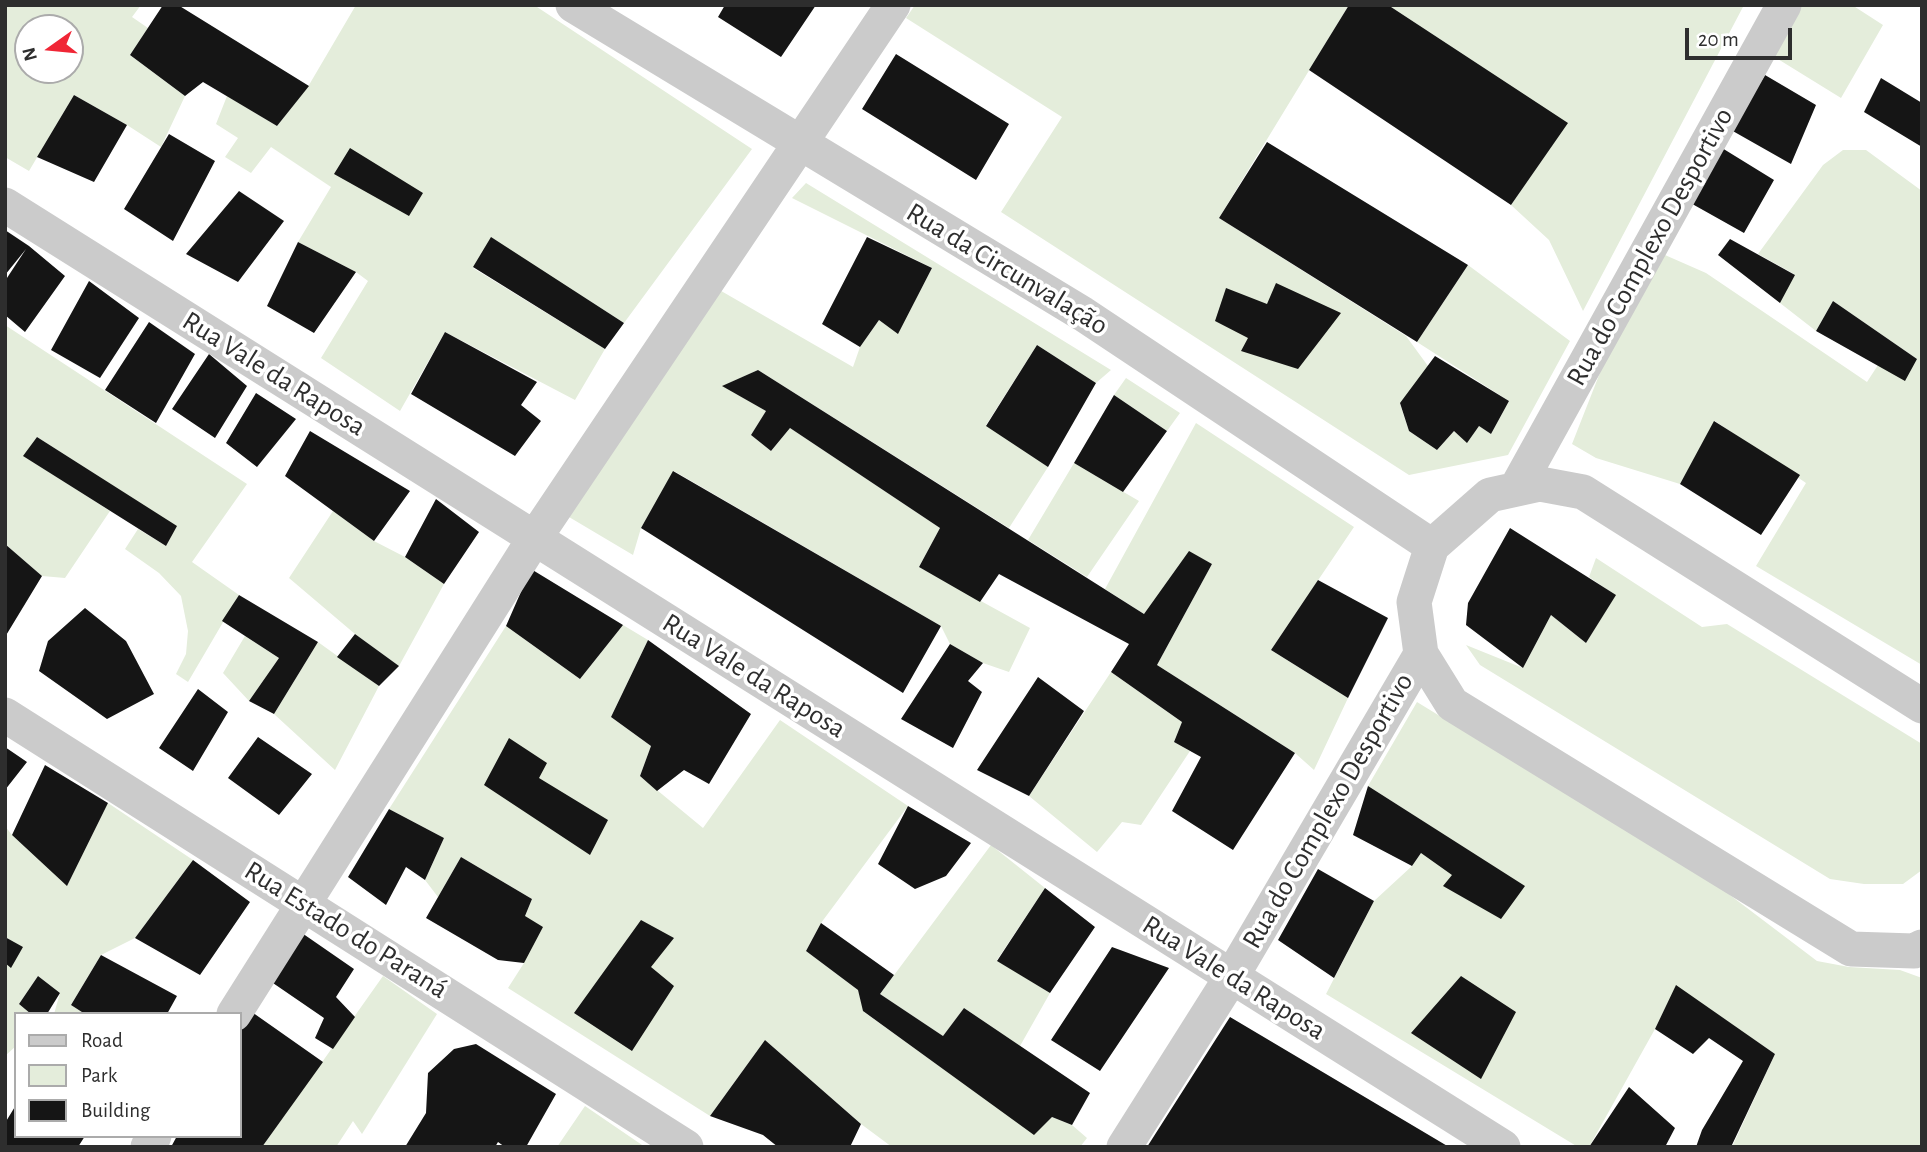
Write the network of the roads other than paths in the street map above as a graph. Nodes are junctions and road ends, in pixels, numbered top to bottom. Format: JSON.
{"nodes":[{"id":1,"x":573,"y":5,"type":"edge"},
{"id":2,"x":893,"y":5,"type":"edge"},
{"id":3,"x":1784,"y":5,"type":"edge"},
{"id":4,"x":800,"y":144,"type":"junction"},
{"id":5,"x":5,"y":205,"type":"edge"},
{"id":6,"x":1516,"y":489,"type":"junction"},
{"id":7,"x":534,"y":539,"type":"junction"},
{"id":8,"x":1432,"y":546,"type":"junction"},
{"id":9,"x":1421,"y":654,"type":"junction"},
{"id":10,"x":1922,"y":706,"type":"edge"},
{"id":11,"x":5,"y":715,"type":"edge"},
{"id":12,"x":305,"y":904,"type":"junction"},
{"id":13,"x":1919,"y":950,"type":"edge"},
{"id":14,"x":1232,"y":976,"type":"junction"},
{"id":15,"x":235,"y":1012,"type":"edge"},
{"id":16,"x":686,"y":1147,"type":"edge"},
{"id":17,"x":1124,"y":1147,"type":"edge"},
{"id":18,"x":1503,"y":1147,"type":"edge"}],
"edges":[{"from":1,"to":4,"type":"street","name":"Rua da Circunvalação"},
{"from":2,"to":4,"type":"street"},
{"from":3,"to":6,"type":"street","name":"Rua do Complexo Desportivo"},
{"from":4,"to":7,"type":"street"},
{"from":4,"to":8,"type":"street","name":"Rua da Circunvalação"},
{"from":5,"to":7,"type":"street","name":"Rua Vale da Raposa"},
{"from":6,"to":8,"type":"street"},
{"from":6,"to":10,"type":"street"},
{"from":7,"to":12,"type":"street"},
{"from":7,"to":14,"type":"street","name":"Rua Vale da Raposa"},
{"from":8,"to":9,"type":"street"},
{"from":9,"to":13,"type":"street"},
{"from":9,"to":14,"type":"street","name":"Rua do Complexo Desportivo"},
{"from":11,"to":12,"type":"street","name":"Rua Estado do Paraná"},
{"from":12,"to":15,"type":"street"},
{"from":12,"to":16,"type":"street","name":"Rua Estado do Paraná"},
{"from":14,"to":17,"type":"street","name":"Rua do Complexo Desportivo"},
{"from":14,"to":18,"type":"street","name":"Rua Vale da Raposa"}]}
